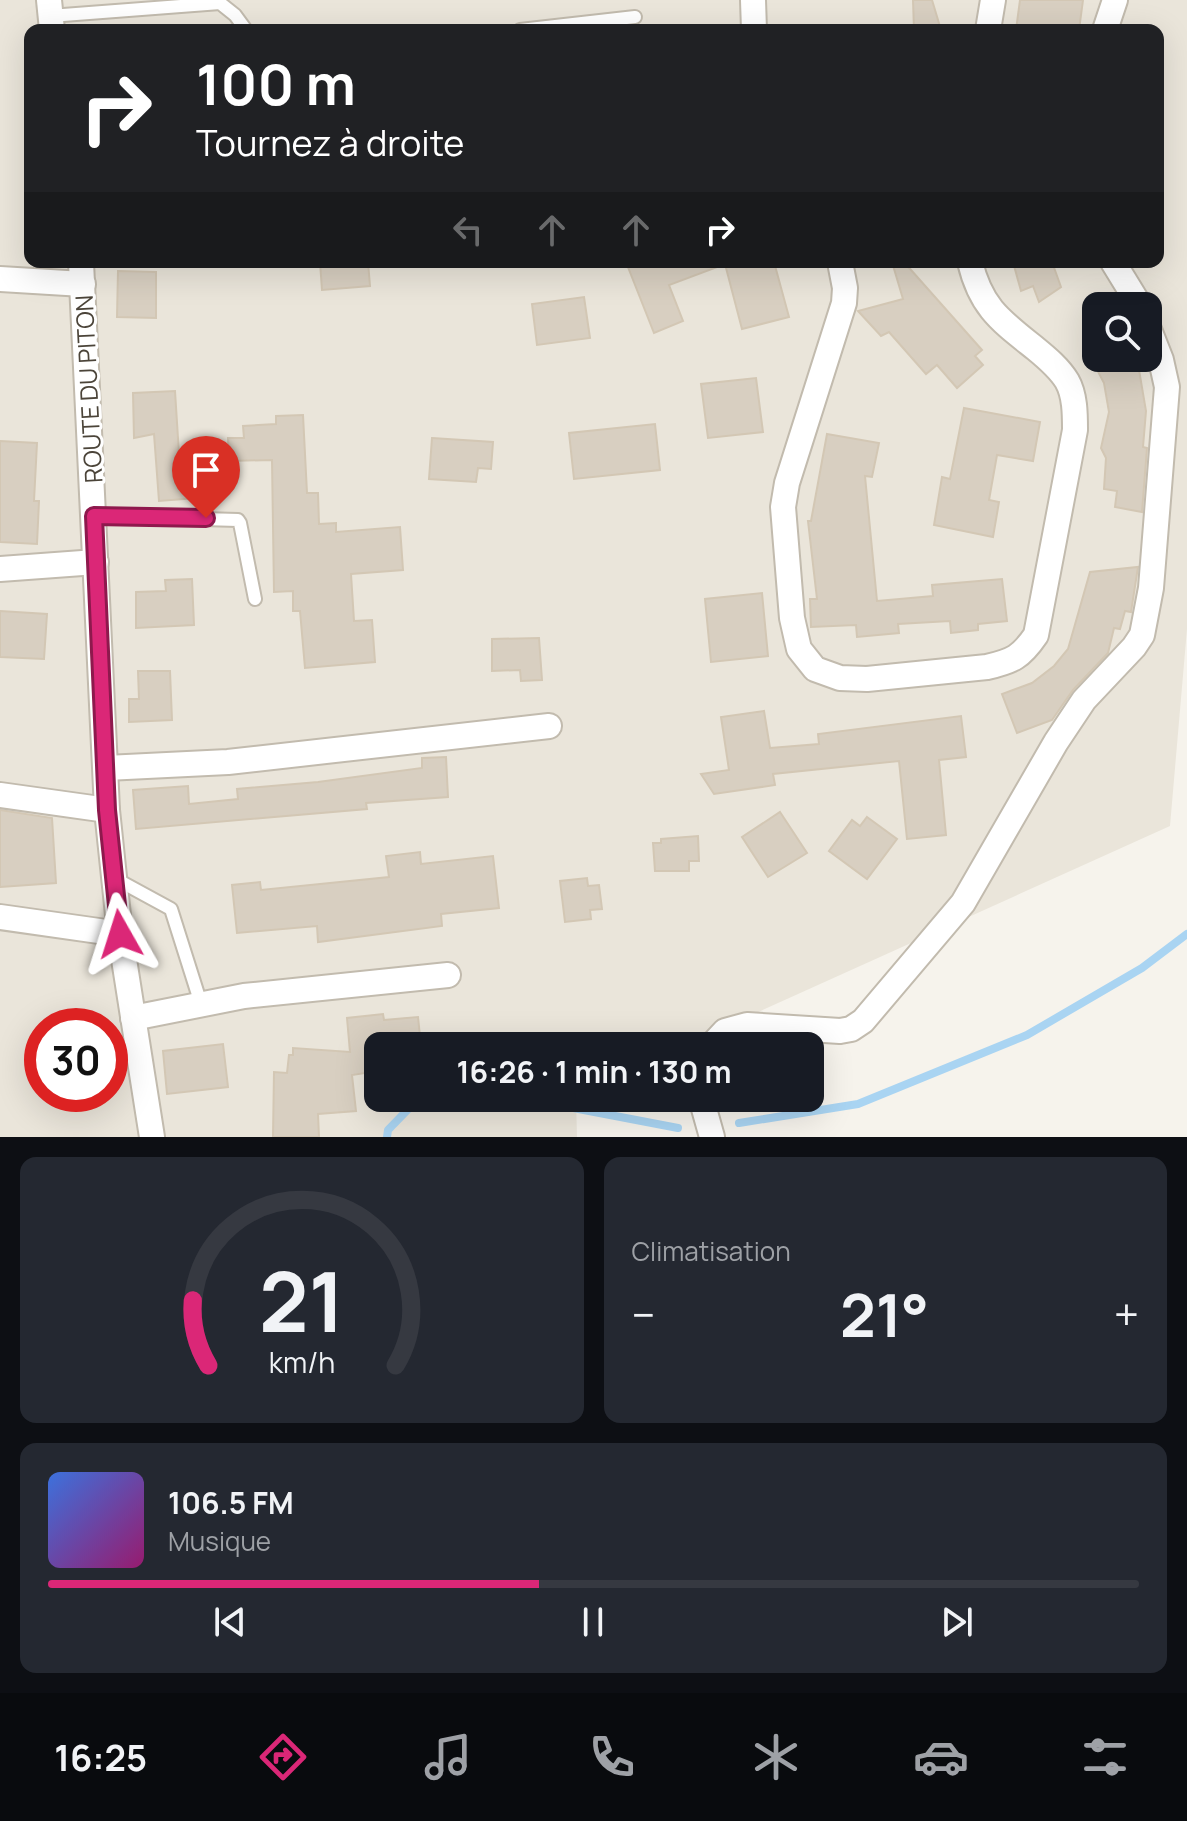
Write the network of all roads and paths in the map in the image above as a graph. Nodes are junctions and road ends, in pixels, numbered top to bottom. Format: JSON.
{"nodes":[{"id":1,"x":753,"y":0,"type":"edge"},
{"id":2,"x":993,"y":0,"type":"edge"},
{"id":3,"x":1115,"y":0,"type":"edge"},
{"id":4,"x":50,"y":15,"type":"edge"},
{"id":5,"x":635,"y":17,"type":"dead end"},
{"id":6,"x":242,"y":24,"type":"edge"},
{"id":7,"x":573,"y":24,"type":"edge"},
{"id":8,"x":754,"y":24,"type":"edge"},
{"id":9,"x":989,"y":24,"type":"edge"},
{"id":10,"x":1107,"y":24,"type":"edge"},
{"id":11,"x":841,"y":268,"type":"edge"},
{"id":12,"x":972,"y":268,"type":"edge"},
{"id":13,"x":1117,"y":268,"type":"edge"},
{"id":14,"x":82,"y":273,"type":"edge"},
{"id":15,"x":0,"y":279,"type":"edge"},
{"id":16,"x":1131,"y":292,"type":"edge"},
{"id":17,"x":1162,"y":364,"type":"edge"},
{"id":18,"x":94,"y":516,"type":"junction"},
{"id":19,"x":96,"y":562,"type":"junction"},
{"id":20,"x":0,"y":569,"type":"edge"},
{"id":21,"x":255,"y":599,"type":"dead end"},
{"id":22,"x":549,"y":726,"type":"dead end"},
{"id":23,"x":106,"y":768,"type":"junction"},
{"id":24,"x":0,"y":795,"type":"edge"},
{"id":25,"x":107,"y":810,"type":"junction"},
{"id":26,"x":114,"y":878,"type":"junction"},
{"id":27,"x":0,"y":917,"type":"edge"},
{"id":28,"x":120,"y":934,"type":"junction"},
{"id":29,"x":448,"y":975,"type":"dead end"},
{"id":30,"x":201,"y":1004,"type":"junction"},
{"id":31,"x":133,"y":1018,"type":"junction"},
{"id":32,"x":724,"y":1032,"type":"edge"},
{"id":33,"x":705,"y":1112,"type":"edge"},
{"id":34,"x":152,"y":1137,"type":"edge"},
{"id":35,"x":712,"y":1137,"type":"edge"}],
"edges":[{"from":1,"to":8,"type":"street"},
{"from":2,"to":9,"type":"street"},
{"from":3,"to":10,"type":"street"},
{"from":4,"to":6,"type":"lane"},
{"from":5,"to":7,"type":"lane"},
{"from":11,"to":12,"type":"street"},
{"from":13,"to":16,"type":"street"},
{"from":14,"to":15,"type":"street"},
{"from":14,"to":18,"type":"street","name":"ROUTE DU PITON"},
{"from":17,"to":32,"type":"street"},
{"from":18,"to":19,"type":"street","name":"ROUTE DU PITON"},
{"from":18,"to":21,"type":"lane"},
{"from":19,"to":20,"type":"street"},
{"from":19,"to":23,"type":"street","name":"ROUTE DU PITON"},
{"from":22,"to":23,"type":"street"},
{"from":23,"to":25,"type":"street","name":"ROUTE DU PITON"},
{"from":24,"to":25,"type":"street"},
{"from":25,"to":26,"type":"street","name":"ROUTE DU PITON"},
{"from":26,"to":28,"type":"street","name":"ROUTE DU PITON"},
{"from":26,"to":30,"type":"lane"},
{"from":27,"to":28,"type":"street"},
{"from":28,"to":31,"type":"street","name":"ROUTE DU PITON"},
{"from":29,"to":30,"type":"street"},
{"from":30,"to":31,"type":"street"},
{"from":31,"to":34,"type":"street","name":"ROUTE DU PITON"},
{"from":33,"to":35,"type":"street"}]}
